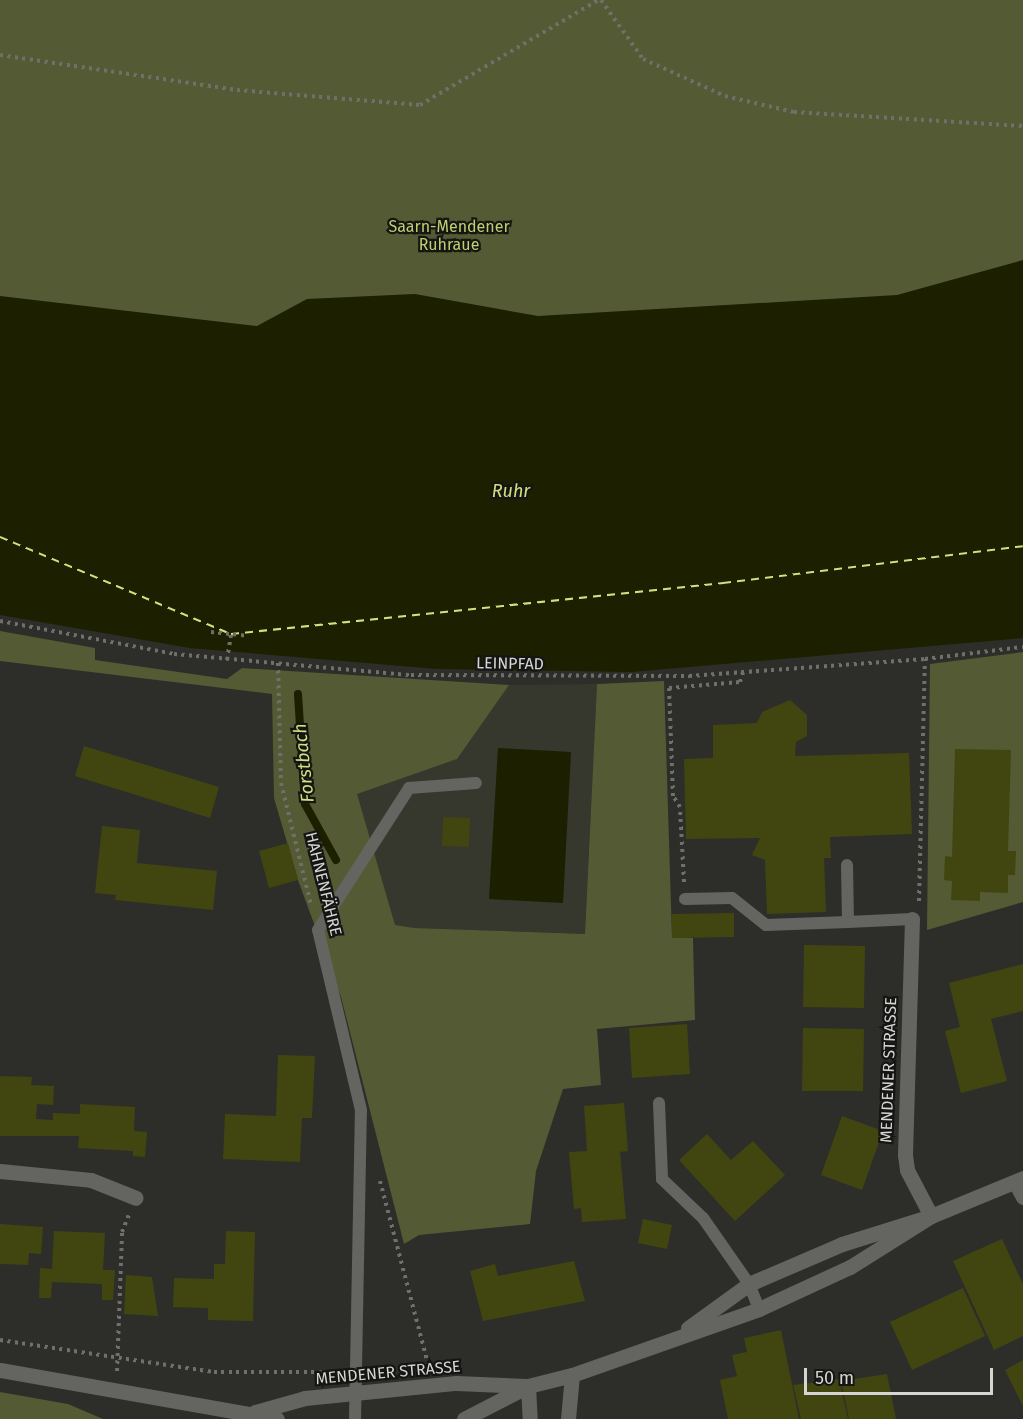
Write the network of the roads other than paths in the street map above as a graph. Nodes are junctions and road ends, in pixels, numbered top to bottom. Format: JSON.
{"nodes":[{"id":1,"x":476,"y":783,"type":"dead end"},
{"id":2,"x":847,"y":865,"type":"dead end"},
{"id":3,"x":685,"y":898,"type":"road end"},
{"id":4,"x":912,"y":919,"type":"joint"},
{"id":5,"x":848,"y":922,"type":"junction"},
{"id":6,"x":659,"y":1103,"type":"dead end"},
{"id":7,"x":0,"y":1171,"type":"edge"},
{"id":8,"x":1019,"y":1180,"type":"edge"},
{"id":9,"x":1023,"y":1197,"type":"edge"},
{"id":10,"x":136,"y":1198,"type":"road end"},
{"id":11,"x":931,"y":1216,"type":"junction"},
{"id":12,"x":749,"y":1284,"type":"junction"},
{"id":13,"x":759,"y":1309,"type":"junction"},
{"id":14,"x":676,"y":1336,"type":"junction"},
{"id":15,"x":0,"y":1370,"type":"edge"},
{"id":16,"x":572,"y":1375,"type":"junction"},
{"id":17,"x":528,"y":1386,"type":"junction"},
{"id":18,"x":353,"y":1396,"type":"junction"},
{"id":19,"x":252,"y":1416,"type":"edge"},
{"id":20,"x":277,"y":1419,"type":"edge"},
{"id":21,"x":355,"y":1419,"type":"edge"},
{"id":22,"x":464,"y":1419,"type":"edge"},
{"id":23,"x":531,"y":1419,"type":"edge"},
{"id":24,"x":568,"y":1419,"type":"edge"}],
"edges":[{"from":1,"to":18,"type":"lane","name":"HAHNENFÄHRE"},
{"from":2,"to":5,"type":"lane"},
{"from":3,"to":5,"type":"lane"},
{"from":4,"to":5,"type":"lane"},
{"from":4,"to":11,"type":"main road","name":"MENDENER STRASSE"},
{"from":6,"to":12,"type":"lane"},
{"from":7,"to":10,"type":"main road"},
{"from":8,"to":9,"type":"main road"},
{"from":8,"to":11,"type":"main road","name":"MENDENER STRASSE"},
{"from":11,"to":12,"type":"main road","name":"MENDENER STRASSE"},
{"from":11,"to":13,"type":"main road","name":"MENDENER STRASSE"},
{"from":12,"to":13,"type":"lane"},
{"from":12,"to":14,"type":"main road","name":"MENDENER STRASSE"},
{"from":13,"to":14,"type":"main road","name":"MENDENER STRASSE"},
{"from":14,"to":16,"type":"main road","name":"MENDENER STRASSE"},
{"from":15,"to":19,"type":"main road","name":"MENDENER STRASSE"},
{"from":16,"to":17,"type":"main road","name":"MENDENER STRASSE"},
{"from":16,"to":24,"type":"main road"},
{"from":17,"to":18,"type":"main road","name":"MENDENER STRASSE"},
{"from":17,"to":22,"type":"main road","name":"MENDENER STRASSE"},
{"from":17,"to":23,"type":"main road"},
{"from":18,"to":19,"type":"main road","name":"MENDENER STRASSE"},
{"from":18,"to":21,"type":"lane","name":"HAHNENFÄHRE"},
{"from":19,"to":20,"type":"main road","name":"MENDENER STRASSE"}]}
